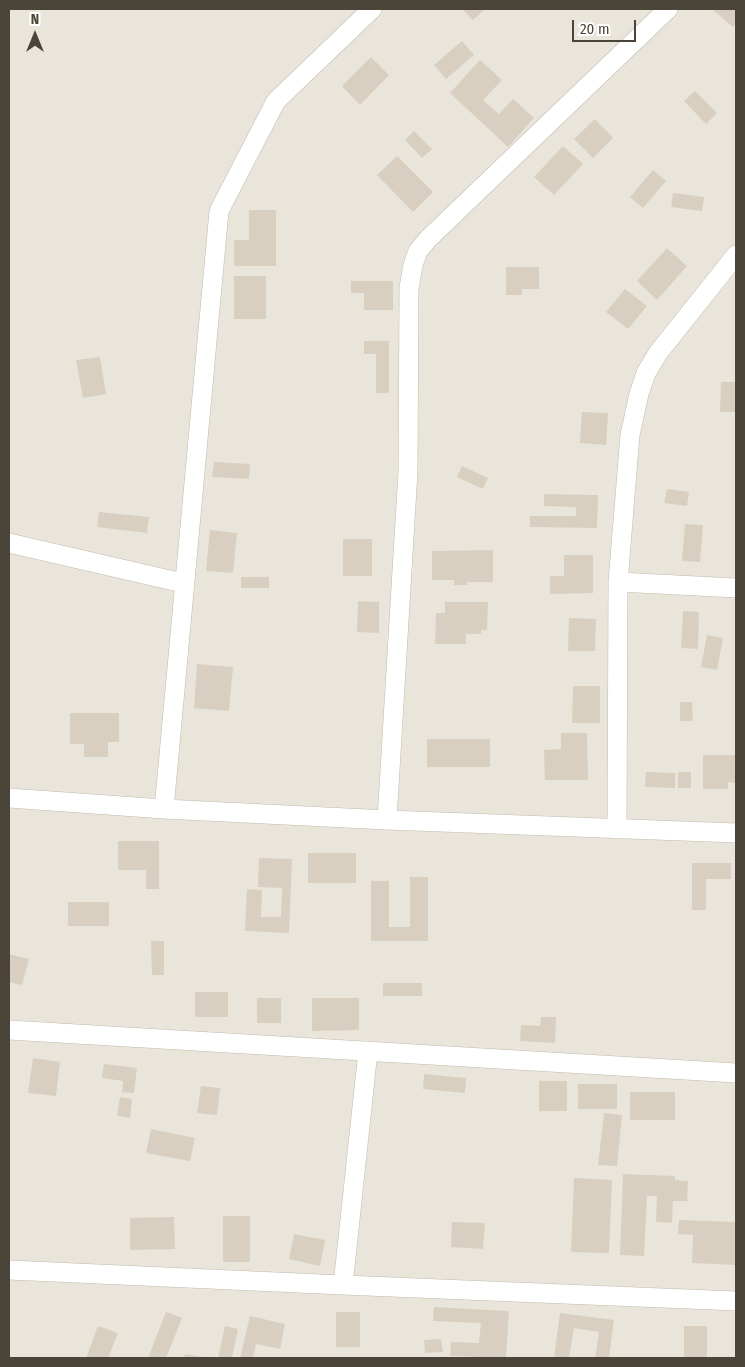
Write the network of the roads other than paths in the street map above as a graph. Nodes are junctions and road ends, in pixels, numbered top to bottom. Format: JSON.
{"nodes":[{"id":1,"x":372,"y":9,"type":"edge"},
{"id":2,"x":668,"y":9,"type":"edge"},
{"id":3,"x":736,"y":256,"type":"edge"},
{"id":4,"x":9,"y":543,"type":"edge"},
{"id":5,"x":174,"y":581,"type":"dead end"},
{"id":6,"x":618,"y":582,"type":"junction"},
{"id":7,"x":736,"y":588,"type":"edge"},
{"id":8,"x":9,"y":798,"type":"edge"},
{"id":9,"x":164,"y":809,"type":"junction"},
{"id":10,"x":387,"y":820,"type":"junction"},
{"id":11,"x":616,"y":829,"type":"junction"},
{"id":12,"x":736,"y":833,"type":"edge"},
{"id":13,"x":9,"y":1030,"type":"edge"},
{"id":14,"x":368,"y":1052,"type":"junction"},
{"id":15,"x":736,"y":1073,"type":"edge"},
{"id":16,"x":9,"y":1270,"type":"edge"},
{"id":17,"x":343,"y":1286,"type":"junction"},
{"id":18,"x":736,"y":1301,"type":"edge"}],
"edges":[{"from":1,"to":9,"type":"street"},
{"from":2,"to":10,"type":"street"},
{"from":3,"to":6,"type":"street"},
{"from":4,"to":5,"type":"street"},
{"from":6,"to":7,"type":"street"},
{"from":6,"to":11,"type":"street"},
{"from":8,"to":9,"type":"street"},
{"from":9,"to":10,"type":"street"},
{"from":10,"to":11,"type":"street"},
{"from":11,"to":12,"type":"street"},
{"from":13,"to":14,"type":"street"},
{"from":14,"to":15,"type":"street"},
{"from":14,"to":17,"type":"street"},
{"from":16,"to":17,"type":"street"},
{"from":17,"to":18,"type":"street"}]}
